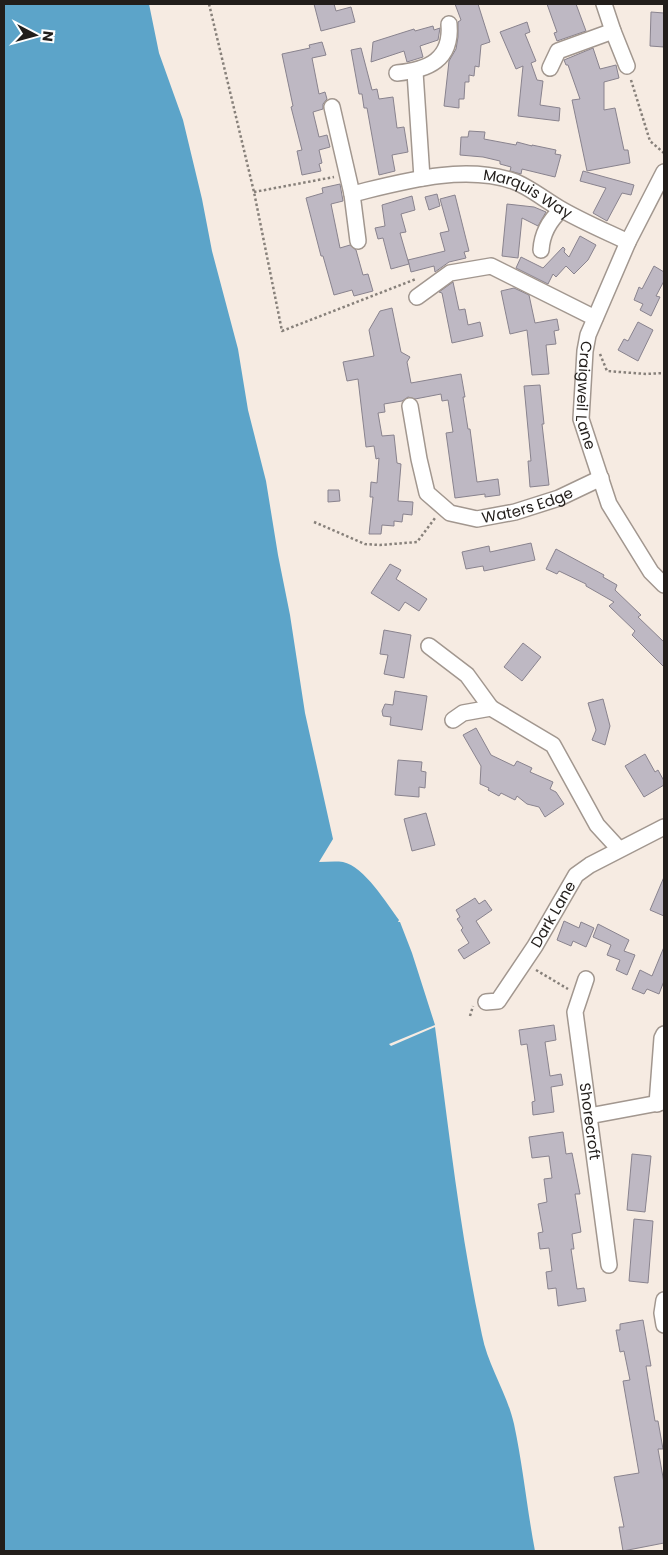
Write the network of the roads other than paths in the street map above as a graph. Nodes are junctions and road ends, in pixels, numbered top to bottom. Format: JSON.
{"nodes":[{"id":1,"x":604,"y":4,"type":"edge"},
{"id":2,"x":449,"y":24,"type":"dead end"},
{"id":3,"x":612,"y":31,"type":"junction"},
{"id":4,"x":627,"y":66,"type":"road end"},
{"id":5,"x":550,"y":68,"type":"dead end"},
{"id":6,"x":422,"y":69,"type":"junction"},
{"id":7,"x":397,"y":73,"type":"dead end"},
{"id":8,"x":332,"y":107,"type":"dead end"},
{"id":9,"x":664,"y":172,"type":"edge"},
{"id":10,"x":422,"y":178,"type":"junction"},
{"id":11,"x":352,"y":194,"type":"junction"},
{"id":12,"x":562,"y":210,"type":"junction"},
{"id":13,"x":358,"y":241,"type":"dead end"},
{"id":14,"x":628,"y":242,"type":"junction"},
{"id":15,"x":541,"y":250,"type":"dead end"},
{"id":16,"x":417,"y":297,"type":"dead end"},
{"id":17,"x":595,"y":318,"type":"junction"},
{"id":18,"x":410,"y":406,"type":"dead end"},
{"id":19,"x":601,"y":478,"type":"junction"},
{"id":20,"x":664,"y":585,"type":"edge"},
{"id":21,"x":429,"y":646,"type":"dead end"},
{"id":22,"x":491,"y":708,"type":"junction"},
{"id":23,"x":453,"y":720,"type":"dead end"},
{"id":24,"x":664,"y":827,"type":"edge"},
{"id":25,"x":620,"y":849,"type":"junction"},
{"id":26,"x":586,"y":979,"type":"dead end"},
{"id":27,"x":486,"y":1002,"type":"dead end"},
{"id":28,"x":664,"y":1034,"type":"edge"},
{"id":29,"x":661,"y":1103,"type":"edge"},
{"id":30,"x":589,"y":1116,"type":"junction"},
{"id":31,"x":608,"y":1265,"type":"dead end"},
{"id":32,"x":664,"y":1300,"type":"edge"},
{"id":33,"x":664,"y":1325,"type":"edge"}],
"edges":[{"from":1,"to":3,"type":"street"},
{"from":2,"to":6,"type":"street"},
{"from":3,"to":4,"type":"street"},
{"from":3,"to":5,"type":"street"},
{"from":6,"to":7,"type":"street"},
{"from":6,"to":10,"type":"street"},
{"from":8,"to":11,"type":"street"},
{"from":9,"to":14,"type":"street","name":"Craigweil Lane"},
{"from":10,"to":11,"type":"street","name":"Marquis Way"},
{"from":10,"to":12,"type":"street","name":"Marquis Way"},
{"from":11,"to":13,"type":"street"},
{"from":12,"to":14,"type":"street","name":"Marquis Way"},
{"from":12,"to":15,"type":"street"},
{"from":14,"to":17,"type":"street","name":"Craigweil Lane"},
{"from":16,"to":17,"type":"street"},
{"from":17,"to":19,"type":"street","name":"Craigweil Lane"},
{"from":18,"to":19,"type":"street","name":"Waters Edge"},
{"from":19,"to":20,"type":"street","name":"Craigweil Lane"},
{"from":21,"to":22,"type":"street"},
{"from":22,"to":23,"type":"street"},
{"from":22,"to":25,"type":"street"},
{"from":24,"to":25,"type":"street","name":"Dark Lane"},
{"from":25,"to":27,"type":"street","name":"Dark Lane"},
{"from":26,"to":30,"type":"street","name":"Shorecroft"},
{"from":28,"to":29,"type":"street"},
{"from":29,"to":30,"type":"street"},
{"from":30,"to":31,"type":"street","name":"Shorecroft"},
{"from":32,"to":33,"type":"street"}]}
